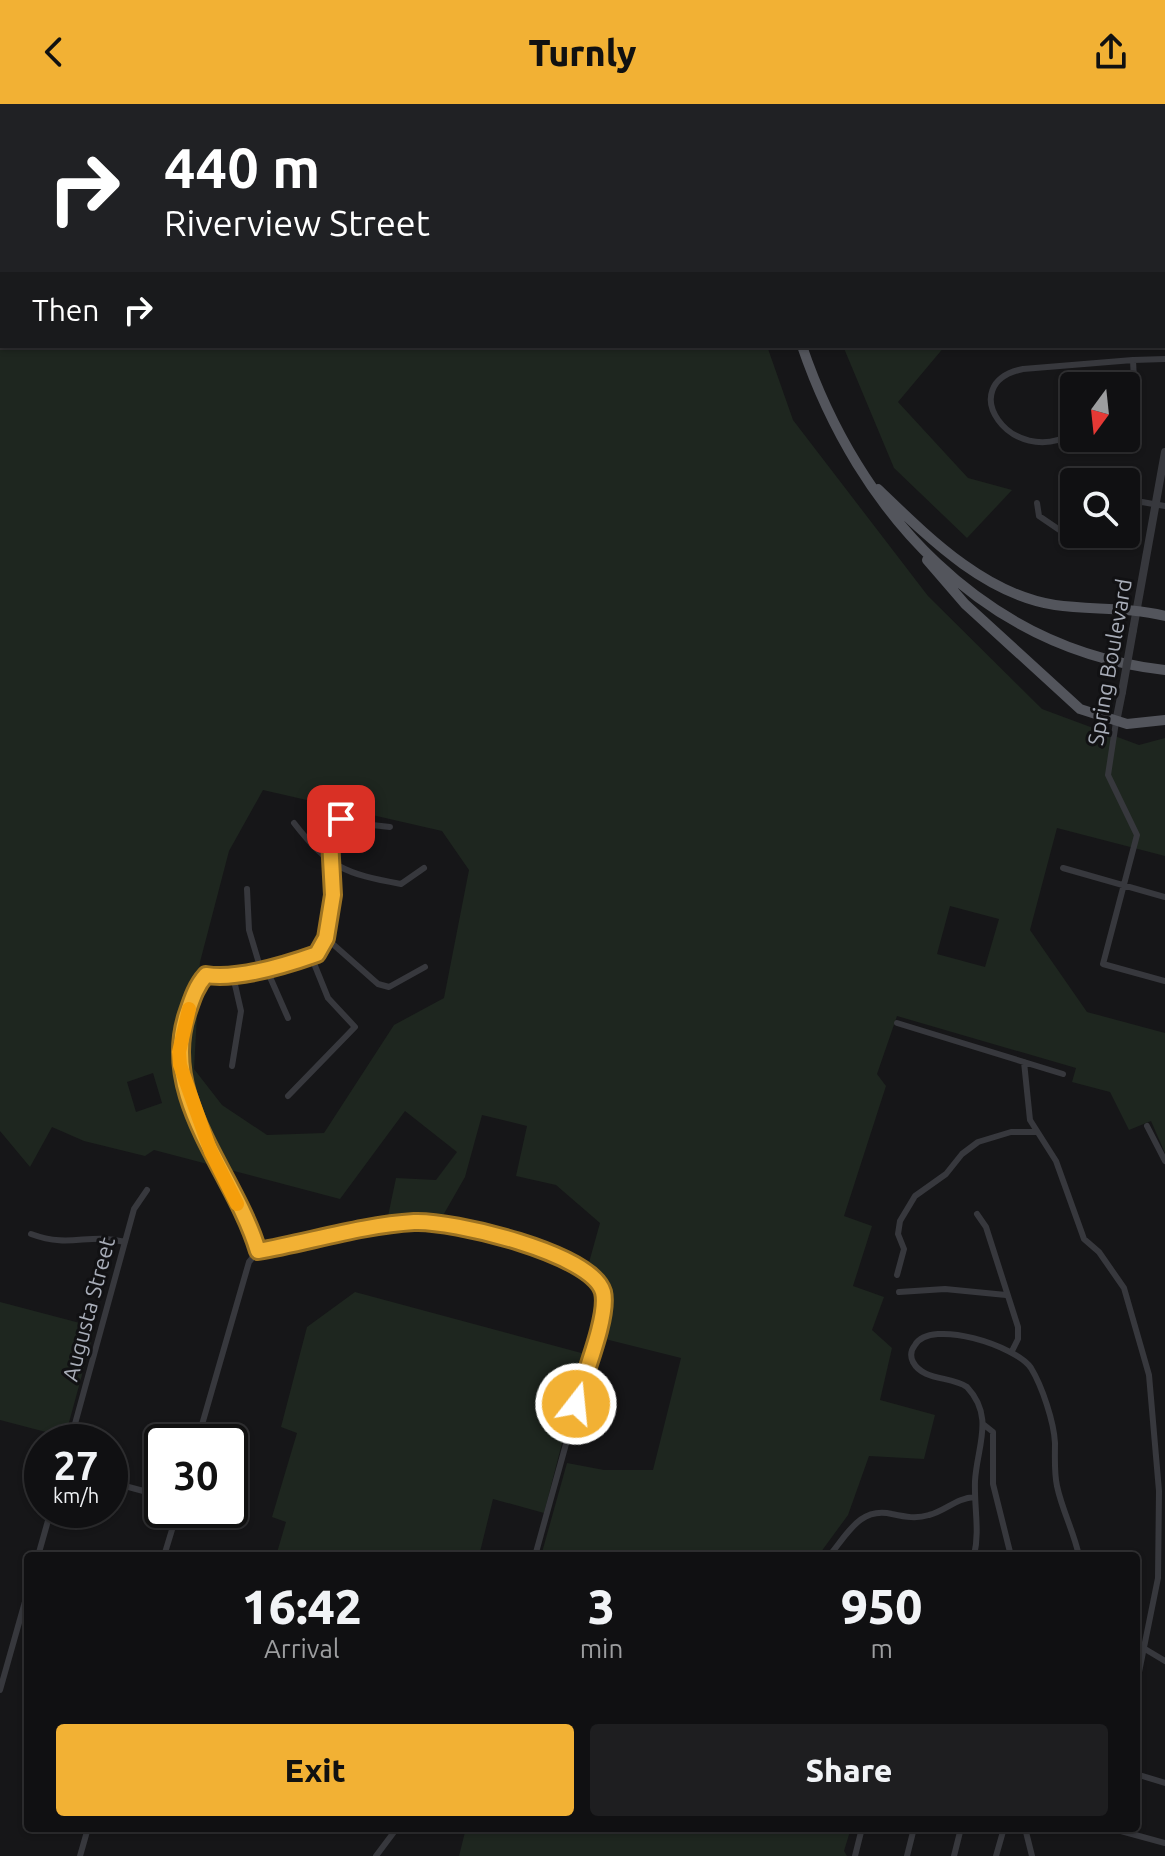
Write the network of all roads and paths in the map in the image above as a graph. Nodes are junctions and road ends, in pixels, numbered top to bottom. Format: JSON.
{"nodes":[{"id":1,"x":803,"y":348,"type":"edge"},
{"id":2,"x":1165,"y":359,"type":"edge"},
{"id":3,"x":1133,"y":360,"type":"junction"},
{"id":4,"x":1134,"y":372,"type":"edge"},
{"id":5,"x":1060,"y":438,"type":"edge"},
{"id":6,"x":1165,"y":452,"type":"edge"},
{"id":7,"x":860,"y":473,"type":"junction"},
{"id":8,"x":1037,"y":503,"type":"dead end"},
{"id":9,"x":1140,"y":505,"type":"edge"},
{"id":10,"x":1160,"y":506,"type":"edge"},
{"id":11,"x":1060,"y":530,"type":"edge"},
{"id":12,"x":909,"y":536,"type":"junction"},
{"id":13,"x":1137,"y":609,"type":"junction"},
{"id":14,"x":1165,"y":616,"type":"edge"},
{"id":15,"x":1160,"y":669,"type":"edge"},
{"id":16,"x":1165,"y":720,"type":"edge"},
{"id":17,"x":1116,"y":722,"type":"junction"},
{"id":18,"x":294,"y":823,"type":"dead end"},
{"id":19,"x":390,"y":827,"type":"dead end"},
{"id":20,"x":333,"y":866,"type":"junction"},
{"id":21,"x":424,"y":868,"type":"dead end"},
{"id":22,"x":1063,"y":868,"type":"dead end"},
{"id":23,"x":1124,"y":886,"type":"junction"},
{"id":24,"x":247,"y":889,"type":"dead end"},
{"id":25,"x":1165,"y":897,"type":"edge"},
{"id":26,"x":326,"y":938,"type":"junction"},
{"id":27,"x":311,"y":956,"type":"junction"},
{"id":28,"x":425,"y":967,"type":"dead end"},
{"id":29,"x":264,"y":969,"type":"junction"},
{"id":30,"x":233,"y":976,"type":"junction"},
{"id":31,"x":1165,"y":981,"type":"edge"},
{"id":32,"x":288,"y":1018,"type":"dead end"},
{"id":33,"x":897,"y":1023,"type":"dead end"},
{"id":34,"x":1024,"y":1062,"type":"junction"},
{"id":35,"x":232,"y":1066,"type":"dead end"},
{"id":36,"x":1063,"y":1074,"type":"dead end"},
{"id":37,"x":288,"y":1096,"type":"dead end"},
{"id":38,"x":1147,"y":1126,"type":"dead end"},
{"id":39,"x":1037,"y":1132,"type":"junction"},
{"id":40,"x":1165,"y":1161,"type":"edge"},
{"id":41,"x":147,"y":1190,"type":"dead end"},
{"id":42,"x":977,"y":1214,"type":"dead end"},
{"id":43,"x":31,"y":1234,"type":"dead end"},
{"id":44,"x":125,"y":1242,"type":"junction"},
{"id":45,"x":258,"y":1251,"type":"junction"},
{"id":46,"x":897,"y":1275,"type":"dead end"},
{"id":47,"x":899,"y":1292,"type":"dead end"},
{"id":48,"x":1006,"y":1295,"type":"junction"},
{"id":49,"x":1012,"y":1351,"type":"junction"},
{"id":50,"x":75,"y":1424,"type":"edge"},
{"id":51,"x":202,"y":1424,"type":"edge"},
{"id":52,"x":983,"y":1424,"type":"junction"},
{"id":53,"x":975,"y":1497,"type":"junction"},
{"id":54,"x":46,"y":1528,"type":"edge"},
{"id":55,"x":173,"y":1528,"type":"edge"},
{"id":56,"x":39,"y":1552,"type":"edge"},
{"id":57,"x":165,"y":1552,"type":"edge"},
{"id":58,"x":536,"y":1552,"type":"edge"},
{"id":59,"x":832,"y":1552,"type":"edge"},
{"id":60,"x":974,"y":1552,"type":"edge"},
{"id":61,"x":1010,"y":1552,"type":"edge"},
{"id":62,"x":1078,"y":1552,"type":"edge"},
{"id":63,"x":24,"y":1605,"type":"edge"},
{"id":64,"x":1145,"y":1649,"type":"junction"},
{"id":65,"x":1165,"y":1661,"type":"edge"},
{"id":66,"x":1140,"y":1670,"type":"edge"},
{"id":67,"x":0,"y":1690,"type":"edge"},
{"id":68,"x":1140,"y":1775,"type":"edge"},
{"id":69,"x":1165,"y":1783,"type":"edge"},
{"id":70,"x":87,"y":1832,"type":"edge"},
{"id":71,"x":394,"y":1832,"type":"edge"},
{"id":72,"x":861,"y":1832,"type":"edge"},
{"id":73,"x":913,"y":1832,"type":"edge"},
{"id":74,"x":960,"y":1832,"type":"edge"},
{"id":75,"x":1003,"y":1832,"type":"edge"},
{"id":76,"x":1026,"y":1832,"type":"edge"},
{"id":77,"x":1125,"y":1832,"type":"edge"},
{"id":78,"x":1165,"y":1843,"type":"edge"},
{"id":79,"x":996,"y":1855,"type":"edge"},
{"id":80,"x":80,"y":1856,"type":"edge"},
{"id":81,"x":376,"y":1856,"type":"edge"},
{"id":82,"x":855,"y":1856,"type":"edge"},
{"id":83,"x":907,"y":1856,"type":"edge"},
{"id":84,"x":954,"y":1856,"type":"edge"},
{"id":85,"x":1032,"y":1856,"type":"edge"}],
"edges":[{"from":1,"to":7,"type":"main road"},
{"from":2,"to":3,"type":"street"},
{"from":3,"to":4,"type":"street"},
{"from":3,"to":5,"type":"street"},
{"from":6,"to":10,"type":"street","name":"Spring Boulevard"},
{"from":7,"to":12,"type":"main road"},
{"from":7,"to":13,"type":"main road"},
{"from":8,"to":11,"type":"street"},
{"from":9,"to":10,"type":"street"},
{"from":10,"to":13,"type":"street","name":"Spring Boulevard"},
{"from":12,"to":15,"type":"main road"},
{"from":12,"to":17,"type":"main road"},
{"from":13,"to":14,"type":"main road"},
{"from":13,"to":17,"type":"street","name":"Spring Boulevard","bridge":true},
{"from":16,"to":17,"type":"main road"},
{"from":17,"to":23,"type":"street","name":"Spring Boulevard"},
{"from":18,"to":20,"type":"street"},
{"from":19,"to":20,"type":"street"},
{"from":20,"to":21,"type":"street"},
{"from":20,"to":26,"type":"street"},
{"from":22,"to":23,"type":"street"},
{"from":23,"to":25,"type":"street"},
{"from":23,"to":31,"type":"street","name":"Spring Boulevard"},
{"from":24,"to":29,"type":"street"},
{"from":26,"to":27,"type":"street"},
{"from":26,"to":28,"type":"street"},
{"from":27,"to":29,"type":"street"},
{"from":27,"to":37,"type":"street"},
{"from":29,"to":30,"type":"street"},
{"from":29,"to":32,"type":"street"},
{"from":30,"to":35,"type":"street"},
{"from":30,"to":45,"type":"street"},
{"from":33,"to":34,"type":"street"},
{"from":34,"to":36,"type":"street"},
{"from":34,"to":39,"type":"street"},
{"from":38,"to":40,"type":"street"},
{"from":39,"to":46,"type":"street"},
{"from":39,"to":64,"type":"street"},
{"from":41,"to":44,"type":"street","name":"Augusta Street"},
{"from":42,"to":48,"type":"street"},
{"from":43,"to":44,"type":"street"},
{"from":44,"to":50,"type":"street","name":"Augusta Street"},
{"from":45,"to":51,"type":"street"},
{"from":45,"to":58,"type":"street"},
{"from":47,"to":48,"type":"street"},
{"from":48,"to":49,"type":"street"},
{"from":49,"to":52,"type":"street"},
{"from":49,"to":62,"type":"street"},
{"from":52,"to":53,"type":"street"},
{"from":52,"to":61,"type":"street"},
{"from":53,"to":59,"type":"street"},
{"from":53,"to":60,"type":"street"},
{"from":54,"to":56,"type":"street"},
{"from":55,"to":57,"type":"street"},
{"from":63,"to":67,"type":"street"},
{"from":64,"to":65,"type":"street"},
{"from":64,"to":66,"type":"street"},
{"from":68,"to":69,"type":"street"},
{"from":70,"to":80,"type":"street"},
{"from":71,"to":81,"type":"street"},
{"from":72,"to":82,"type":"street"},
{"from":73,"to":83,"type":"street"},
{"from":74,"to":84,"type":"street"},
{"from":75,"to":79,"type":"street"},
{"from":76,"to":85,"type":"street"},
{"from":77,"to":78,"type":"street"}]}
